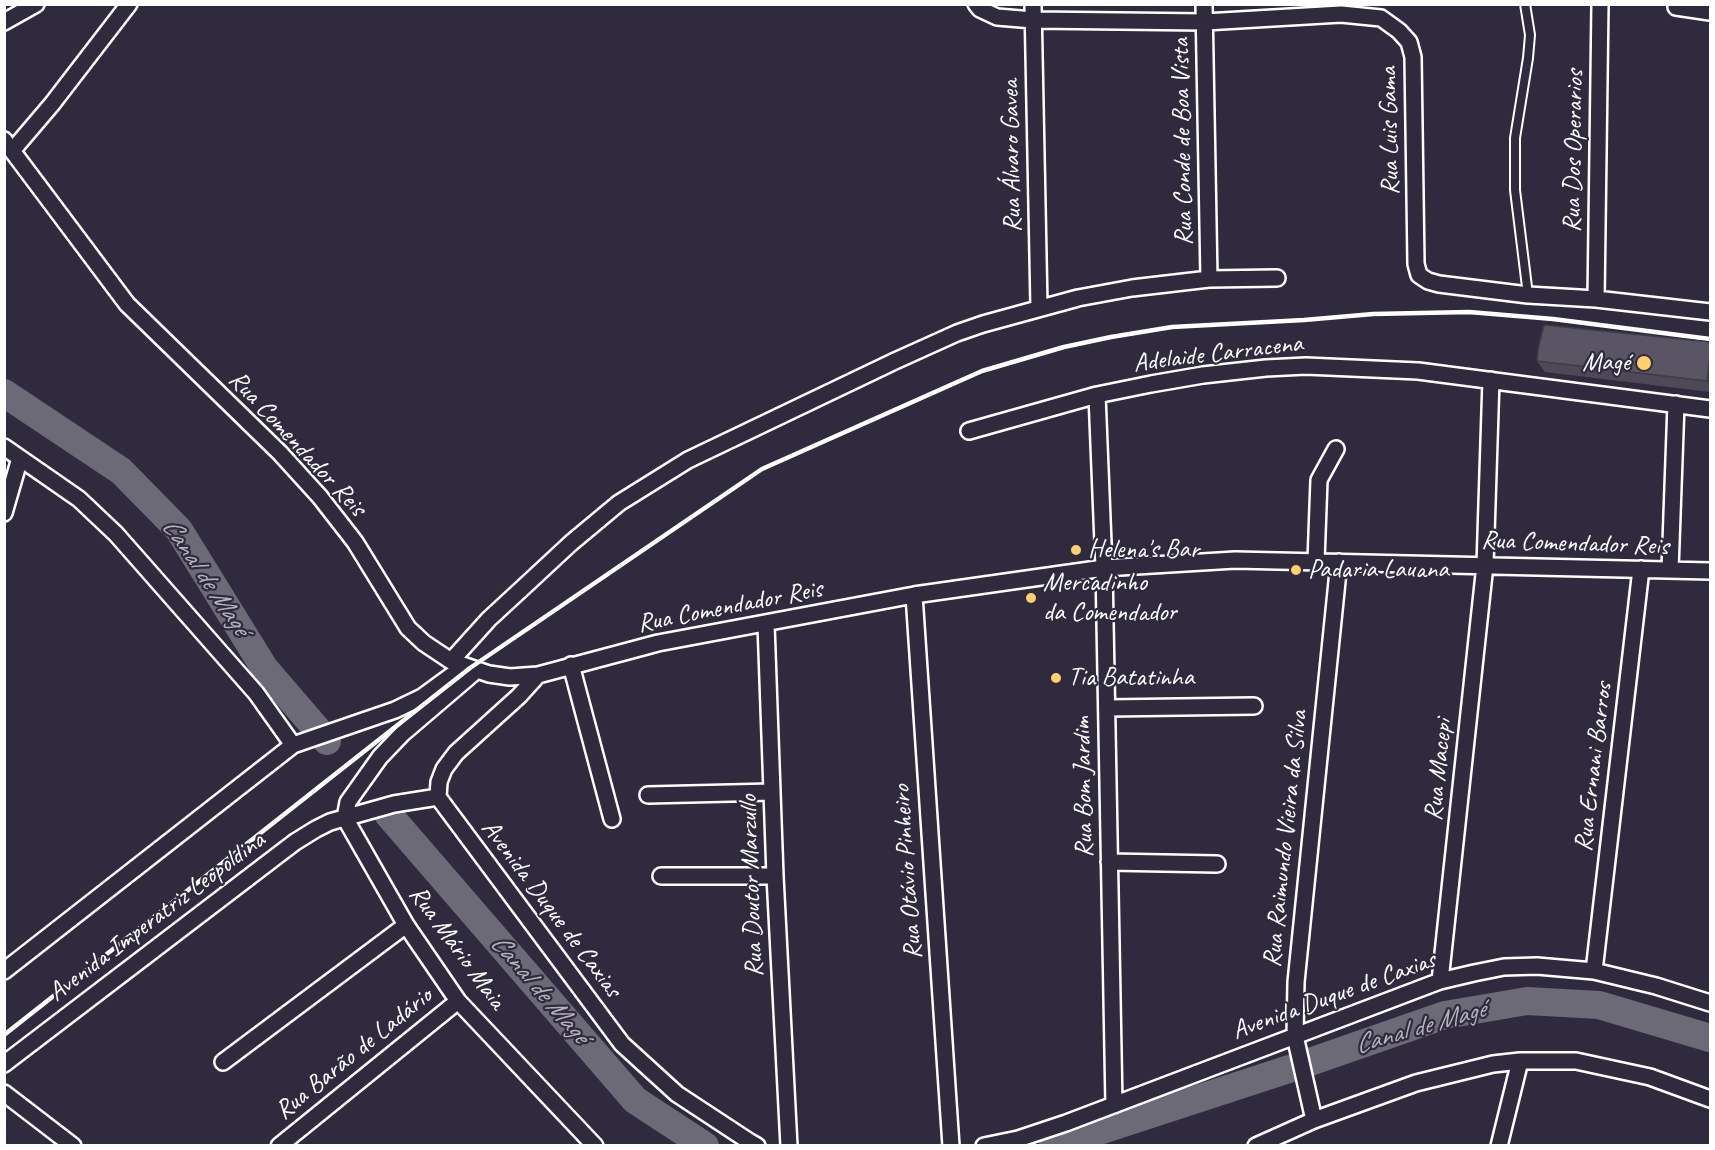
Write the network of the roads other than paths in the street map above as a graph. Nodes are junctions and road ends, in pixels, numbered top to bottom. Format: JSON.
{"nodes":[{"id":1,"x":36,"y":4,"type":"edge"},
{"id":2,"x":129,"y":4,"type":"edge"},
{"id":3,"x":976,"y":4,"type":"edge"},
{"id":4,"x":1204,"y":4,"type":"edge"},
{"id":5,"x":1525,"y":4,"type":"edge"},
{"id":6,"x":1600,"y":4,"type":"edge"},
{"id":7,"x":1676,"y":7,"type":"dead end"},
{"id":8,"x":1341,"y":9,"type":"edge"},
{"id":9,"x":1033,"y":12,"type":"edge"},
{"id":10,"x":1710,"y":12,"type":"edge"},
{"id":11,"x":4,"y":22,"type":"edge"},
{"id":12,"x":1204,"y":22,"type":"junction"},
{"id":13,"x":8,"y":145,"type":"edge"},
{"id":14,"x":1277,"y":278,"type":"dead end"},
{"id":15,"x":1209,"y":279,"type":"junction"},
{"id":16,"x":1528,"y":295,"type":"junction"},
{"id":17,"x":1596,"y":299,"type":"junction"},
{"id":18,"x":1039,"y":307,"type":"junction"},
{"id":19,"x":1710,"y":312,"type":"edge"},
{"id":20,"x":1491,"y":380,"type":"junction"},
{"id":21,"x":1097,"y":396,"type":"junction"},
{"id":22,"x":1676,"y":404,"type":"junction"},
{"id":23,"x":1710,"y":409,"type":"edge"},
{"id":24,"x":969,"y":431,"type":"dead end"},
{"id":25,"x":4,"y":447,"type":"edge"},
{"id":26,"x":1336,"y":449,"type":"dead end"},
{"id":27,"x":20,"y":458,"type":"junction"},
{"id":28,"x":4,"y":513,"type":"edge"},
{"id":29,"x":1316,"y":561,"type":"junction"},
{"id":30,"x":1340,"y":562,"type":"junction"},
{"id":31,"x":1485,"y":565,"type":"junction"},
{"id":32,"x":1104,"y":568,"type":"junction"},
{"id":33,"x":1641,"y":569,"type":"junction"},
{"id":34,"x":1670,"y":570,"type":"junction"},
{"id":35,"x":1710,"y":571,"type":"edge"},
{"id":36,"x":914,"y":595,"type":"junction"},
{"id":37,"x":766,"y":624,"type":"junction"},
{"id":38,"x":572,"y":665,"type":"junction"},
{"id":39,"x":464,"y":666,"type":"junction"},
{"id":40,"x":538,"y":675,"type":"junction"},
{"id":41,"x":1254,"y":706,"type":"dead end"},
{"id":42,"x":1107,"y":708,"type":"junction"},
{"id":43,"x":293,"y":745,"type":"junction"},
{"id":44,"x":772,"y":792,"type":"junction"},
{"id":45,"x":648,"y":795,"type":"dead end"},
{"id":46,"x":438,"y":797,"type":"junction"},
{"id":47,"x":345,"y":818,"type":"junction"},
{"id":48,"x":612,"y":819,"type":"dead end"},
{"id":49,"x":1110,"y":862,"type":"junction"},
{"id":50,"x":1217,"y":864,"type":"dead end"},
{"id":51,"x":661,"y":876,"type":"dead end"},
{"id":52,"x":775,"y":876,"type":"junction"},
{"id":53,"x":406,"y":925,"type":"junction"},
{"id":54,"x":4,"y":970,"type":"edge"},
{"id":55,"x":1594,"y":971,"type":"junction"},
{"id":56,"x":1440,"y":981,"type":"junction"},
{"id":57,"x":458,"y":1001,"type":"junction"},
{"id":58,"x":1710,"y":1003,"type":"edge"},
{"id":59,"x":1295,"y":1036,"type":"junction"},
{"id":60,"x":1520,"y":1061,"type":"junction"},
{"id":61,"x":224,"y":1062,"type":"dead end"},
{"id":62,"x":4,"y":1064,"type":"edge"},
{"id":63,"x":4,"y":1093,"type":"edge"},
{"id":64,"x":1710,"y":1099,"type":"edge"},
{"id":65,"x":1114,"y":1105,"type":"junction"},
{"id":66,"x":1314,"y":1120,"type":"junction"},
{"id":67,"x":72,"y":1146,"type":"edge"},
{"id":68,"x":279,"y":1146,"type":"edge"},
{"id":69,"x":595,"y":1146,"type":"edge"},
{"id":70,"x":758,"y":1146,"type":"edge"},
{"id":71,"x":789,"y":1146,"type":"edge"},
{"id":72,"x":951,"y":1146,"type":"edge"},
{"id":73,"x":984,"y":1146,"type":"edge"},
{"id":74,"x":1256,"y":1146,"type":"edge"},
{"id":75,"x":1499,"y":1146,"type":"edge"}],
"edges":[{"from":1,"to":11,"type":"street"},
{"from":2,"to":13,"type":"street"},
{"from":3,"to":9,"type":"street","name":"Rua Luis Gama"},
{"from":4,"to":12,"type":"street","name":"Rua Conde de Boa Vista"},
{"from":5,"to":16,"type":"lane"},
{"from":6,"to":17,"type":"street","name":"Rua Dos Operarios"},
{"from":7,"to":10,"type":"street"},
{"from":8,"to":12,"type":"street","name":"Rua Luis Gama"},
{"from":8,"to":16,"type":"street","name":"Rua Luis Gama"},
{"from":9,"to":12,"type":"street","name":"Rua Luis Gama"},
{"from":9,"to":18,"type":"street","name":"Rua Álvaro Gavea"},
{"from":12,"to":15,"type":"street","name":"Rua Conde de Boa Vista"},
{"from":13,"to":39,"type":"street","name":"Rua Comendador Reis"},
{"from":14,"to":15,"type":"street"},
{"from":15,"to":18,"type":"street"},
{"from":16,"to":17,"type":"street","name":"Rua Luis Gama"},
{"from":17,"to":19,"type":"street","name":"Rua Luis Gama"},
{"from":18,"to":39,"type":"street"},
{"from":20,"to":21,"type":"street","name":"Adelaide Carracena"},
{"from":20,"to":22,"type":"street","name":"Adelaide Carracena"},
{"from":20,"to":31,"type":"street","name":"Rua Macepi"},
{"from":21,"to":24,"type":"street","name":"Adelaide Carracena"},
{"from":21,"to":32,"type":"street","name":"Rua Bom Jardim"},
{"from":22,"to":23,"type":"street","name":"Adelaide Carracena"},
{"from":22,"to":34,"type":"street"},
{"from":25,"to":27,"type":"street"},
{"from":26,"to":29,"type":"street"},
{"from":27,"to":28,"type":"street"},
{"from":27,"to":43,"type":"street"},
{"from":29,"to":30,"type":"street","name":"Rua Comendador Reis"},
{"from":29,"to":32,"type":"street","name":"Rua Comendador Reis"},
{"from":30,"to":31,"type":"street","name":"Rua Comendador Reis"},
{"from":30,"to":59,"type":"street","name":"Rua Raimundo Vieira da Silva"},
{"from":31,"to":33,"type":"street","name":"Rua Comendador Reis"},
{"from":31,"to":56,"type":"street","name":"Rua Macepi"},
{"from":32,"to":36,"type":"street","name":"Rua Comendador Reis"},
{"from":32,"to":42,"type":"street","name":"Rua Bom Jardim"},
{"from":33,"to":34,"type":"street","name":"Rua Comendador Reis"},
{"from":33,"to":55,"type":"street","name":"Rua Ernani Barros"},
{"from":34,"to":35,"type":"street","name":"Rua Comendador Reis"},
{"from":36,"to":37,"type":"street","name":"Rua Comendador Reis"},
{"from":36,"to":72,"type":"street","name":"Rua Otávio Pinheiro"},
{"from":37,"to":38,"type":"street","name":"Rua Comendador Reis"},
{"from":37,"to":44,"type":"street","name":"Rua Doutor Marzullo"},
{"from":38,"to":40,"type":"street","name":"Rua Comendador Reis"},
{"from":38,"to":48,"type":"street"},
{"from":39,"to":40,"type":"street","name":"Rua Comendador Reis"},
{"from":39,"to":43,"type":"street","name":"Avenida Imperatriz Leopoldina"},
{"from":39,"to":47,"type":"street"},
{"from":40,"to":46,"type":"street"},
{"from":41,"to":42,"type":"street"},
{"from":42,"to":49,"type":"street","name":"Rua Bom Jardim"},
{"from":43,"to":54,"type":"street","name":"Avenida Imperatriz Leopoldina"},
{"from":44,"to":45,"type":"street"},
{"from":44,"to":52,"type":"street","name":"Rua Doutor Marzullo"},
{"from":46,"to":47,"type":"street","name":"Avenida Imperatriz Leopoldina"},
{"from":46,"to":70,"type":"street","name":"Avenida Duque de Caxias"},
{"from":47,"to":53,"type":"street","name":"Rua Mário Maia"},
{"from":47,"to":62,"type":"street","name":"Avenida Imperatriz Leopoldina"},
{"from":49,"to":50,"type":"street"},
{"from":49,"to":65,"type":"street","name":"Rua Bom Jardim"},
{"from":51,"to":52,"type":"street"},
{"from":52,"to":71,"type":"street","name":"Rua Doutor Marzullo"},
{"from":53,"to":57,"type":"street","name":"Rua Mário Maia"},
{"from":53,"to":61,"type":"street"},
{"from":55,"to":56,"type":"street","name":"Avenida Duque de Caxias"},
{"from":55,"to":58,"type":"street","name":"Avenida Duque de Caxias"},
{"from":56,"to":59,"type":"street","name":"Avenida Duque de Caxias"},
{"from":57,"to":68,"type":"street","name":"Rua Barão de Ladário"},
{"from":57,"to":69,"type":"street","name":"Rua Mário Maia"},
{"from":59,"to":65,"type":"street","name":"Avenida Duque de Caxias"},
{"from":59,"to":66,"type":"street","name":"Rua Raimundo Vieira da Silva"},
{"from":60,"to":64,"type":"street"},
{"from":60,"to":66,"type":"street"},
{"from":60,"to":75,"type":"street"},
{"from":63,"to":67,"type":"street"},
{"from":65,"to":73,"type":"street","name":"Avenida Duque de Caxias"},
{"from":66,"to":74,"type":"street"}]}
